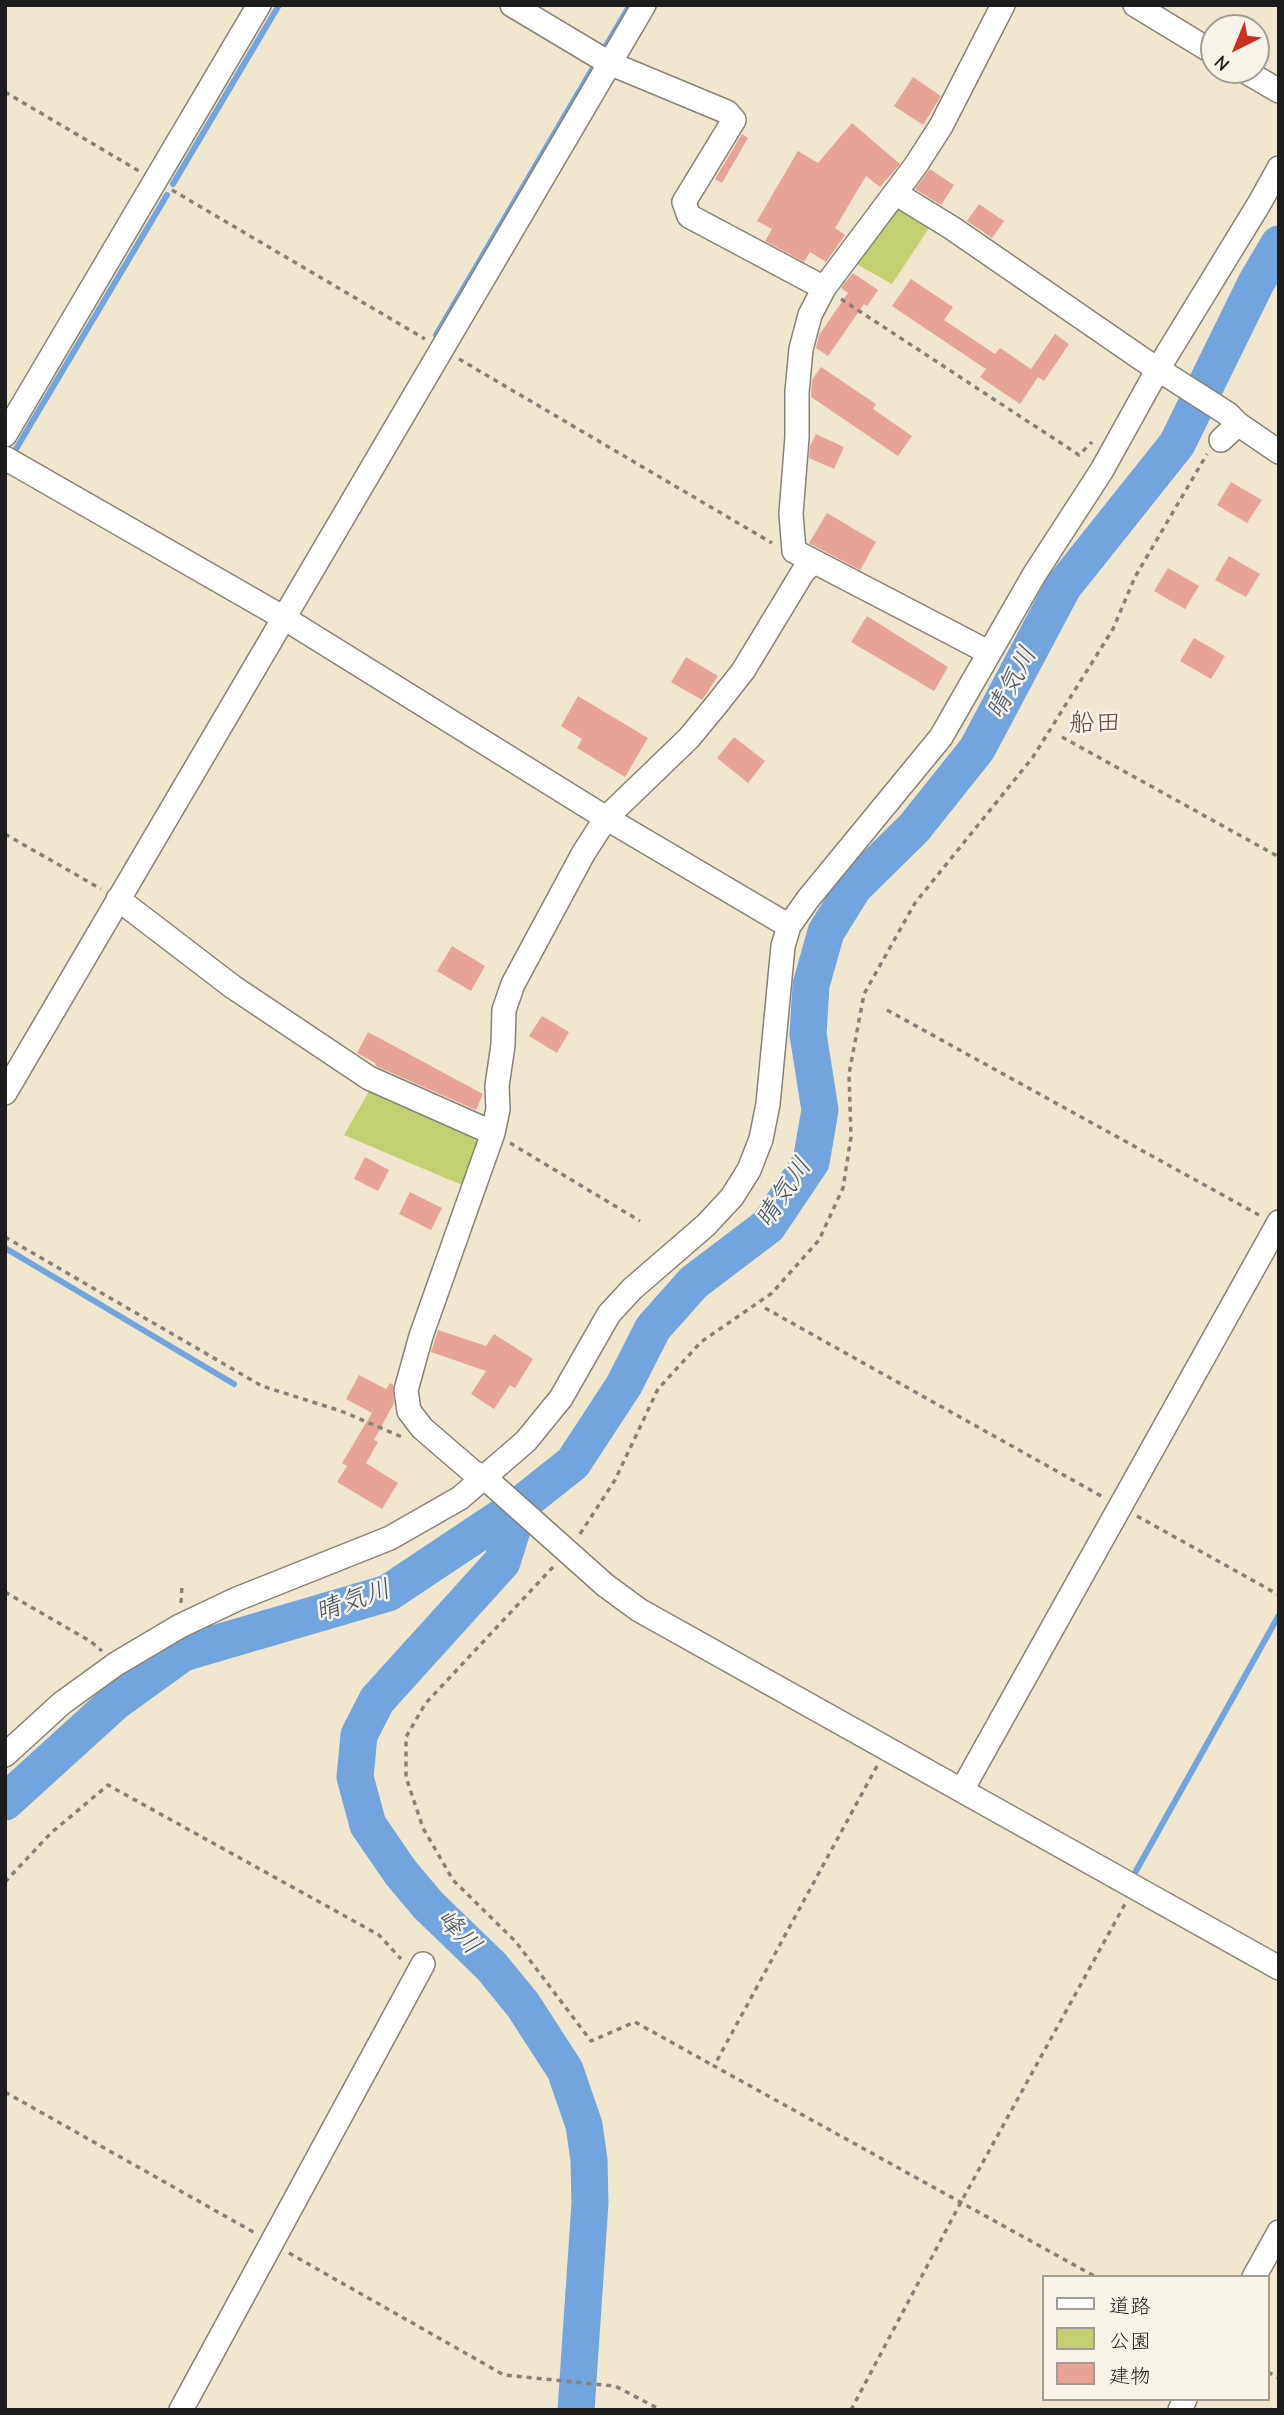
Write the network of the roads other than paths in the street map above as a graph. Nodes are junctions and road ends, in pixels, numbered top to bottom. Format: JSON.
{"nodes":[{"id":1,"x":259,"y":5,"type":"edge"},
{"id":2,"x":512,"y":5,"type":"edge"},
{"id":3,"x":644,"y":5,"type":"edge"},
{"id":4,"x":1003,"y":5,"type":"edge"},
{"id":5,"x":1135,"y":5,"type":"edge"},
{"id":6,"x":1200,"y":44,"type":"edge"},
{"id":7,"x":610,"y":63,"type":"junction"},
{"id":8,"x":1279,"y":168,"type":"edge"},
{"id":9,"x":895,"y":193,"type":"junction"},
{"id":10,"x":824,"y":288,"type":"junction"},
{"id":11,"x":1158,"y":369,"type":"junction"},
{"id":12,"x":1233,"y":419,"type":"junction"},
{"id":13,"x":5,"y":435,"type":"edge"},
{"id":14,"x":1221,"y":440,"type":"road end"},
{"id":15,"x":1279,"y":452,"type":"edge"},
{"id":16,"x":5,"y":458,"type":"edge"},
{"id":17,"x":803,"y":557,"type":"junction"},
{"id":18,"x":284,"y":618,"type":"junction"},
{"id":19,"x":989,"y":652,"type":"junction"},
{"id":20,"x":606,"y":818,"type":"junction"},
{"id":21,"x":118,"y":898,"type":"junction"},
{"id":22,"x":789,"y":926,"type":"junction"},
{"id":23,"x":5,"y":1093,"type":"edge"},
{"id":24,"x":494,"y":1133,"type":"junction"},
{"id":25,"x":1278,"y":1223,"type":"edge"},
{"id":26,"x":489,"y":1481,"type":"junction"},
{"id":27,"x":5,"y":1755,"type":"edge"},
{"id":28,"x":962,"y":1790,"type":"junction"},
{"id":29,"x":1279,"y":1968,"type":"edge"},
{"id":30,"x":420,"y":1970,"type":"road end"},
{"id":31,"x":1279,"y":2232,"type":"edge"},
{"id":32,"x":1255,"y":2275,"type":"edge"},
{"id":33,"x":181,"y":2410,"type":"edge"}],
"edges":[{"from":1,"to":13,"type":"street"},
{"from":2,"to":7,"type":"street"},
{"from":3,"to":7,"type":"street"},
{"from":4,"to":9,"type":"street"},
{"from":5,"to":6,"type":"street"},
{"from":7,"to":10,"type":"street"},
{"from":7,"to":18,"type":"street"},
{"from":8,"to":11,"type":"street"},
{"from":9,"to":10,"type":"street"},
{"from":9,"to":11,"type":"street"},
{"from":10,"to":17,"type":"street"},
{"from":11,"to":12,"type":"street"},
{"from":11,"to":19,"type":"street"},
{"from":12,"to":14,"type":"street"},
{"from":12,"to":15,"type":"street"},
{"from":16,"to":18,"type":"street"},
{"from":17,"to":19,"type":"street"},
{"from":17,"to":20,"type":"street"},
{"from":18,"to":20,"type":"street"},
{"from":18,"to":21,"type":"street"},
{"from":19,"to":22,"type":"street"},
{"from":20,"to":22,"type":"street"},
{"from":20,"to":24,"type":"street"},
{"from":21,"to":23,"type":"street"},
{"from":21,"to":24,"type":"street"},
{"from":22,"to":26,"type":"street"},
{"from":24,"to":26,"type":"street"},
{"from":25,"to":28,"type":"street"},
{"from":26,"to":27,"type":"street"},
{"from":26,"to":28,"type":"street"},
{"from":28,"to":29,"type":"street"},
{"from":30,"to":33,"type":"street"},
{"from":31,"to":32,"type":"street"}]}
